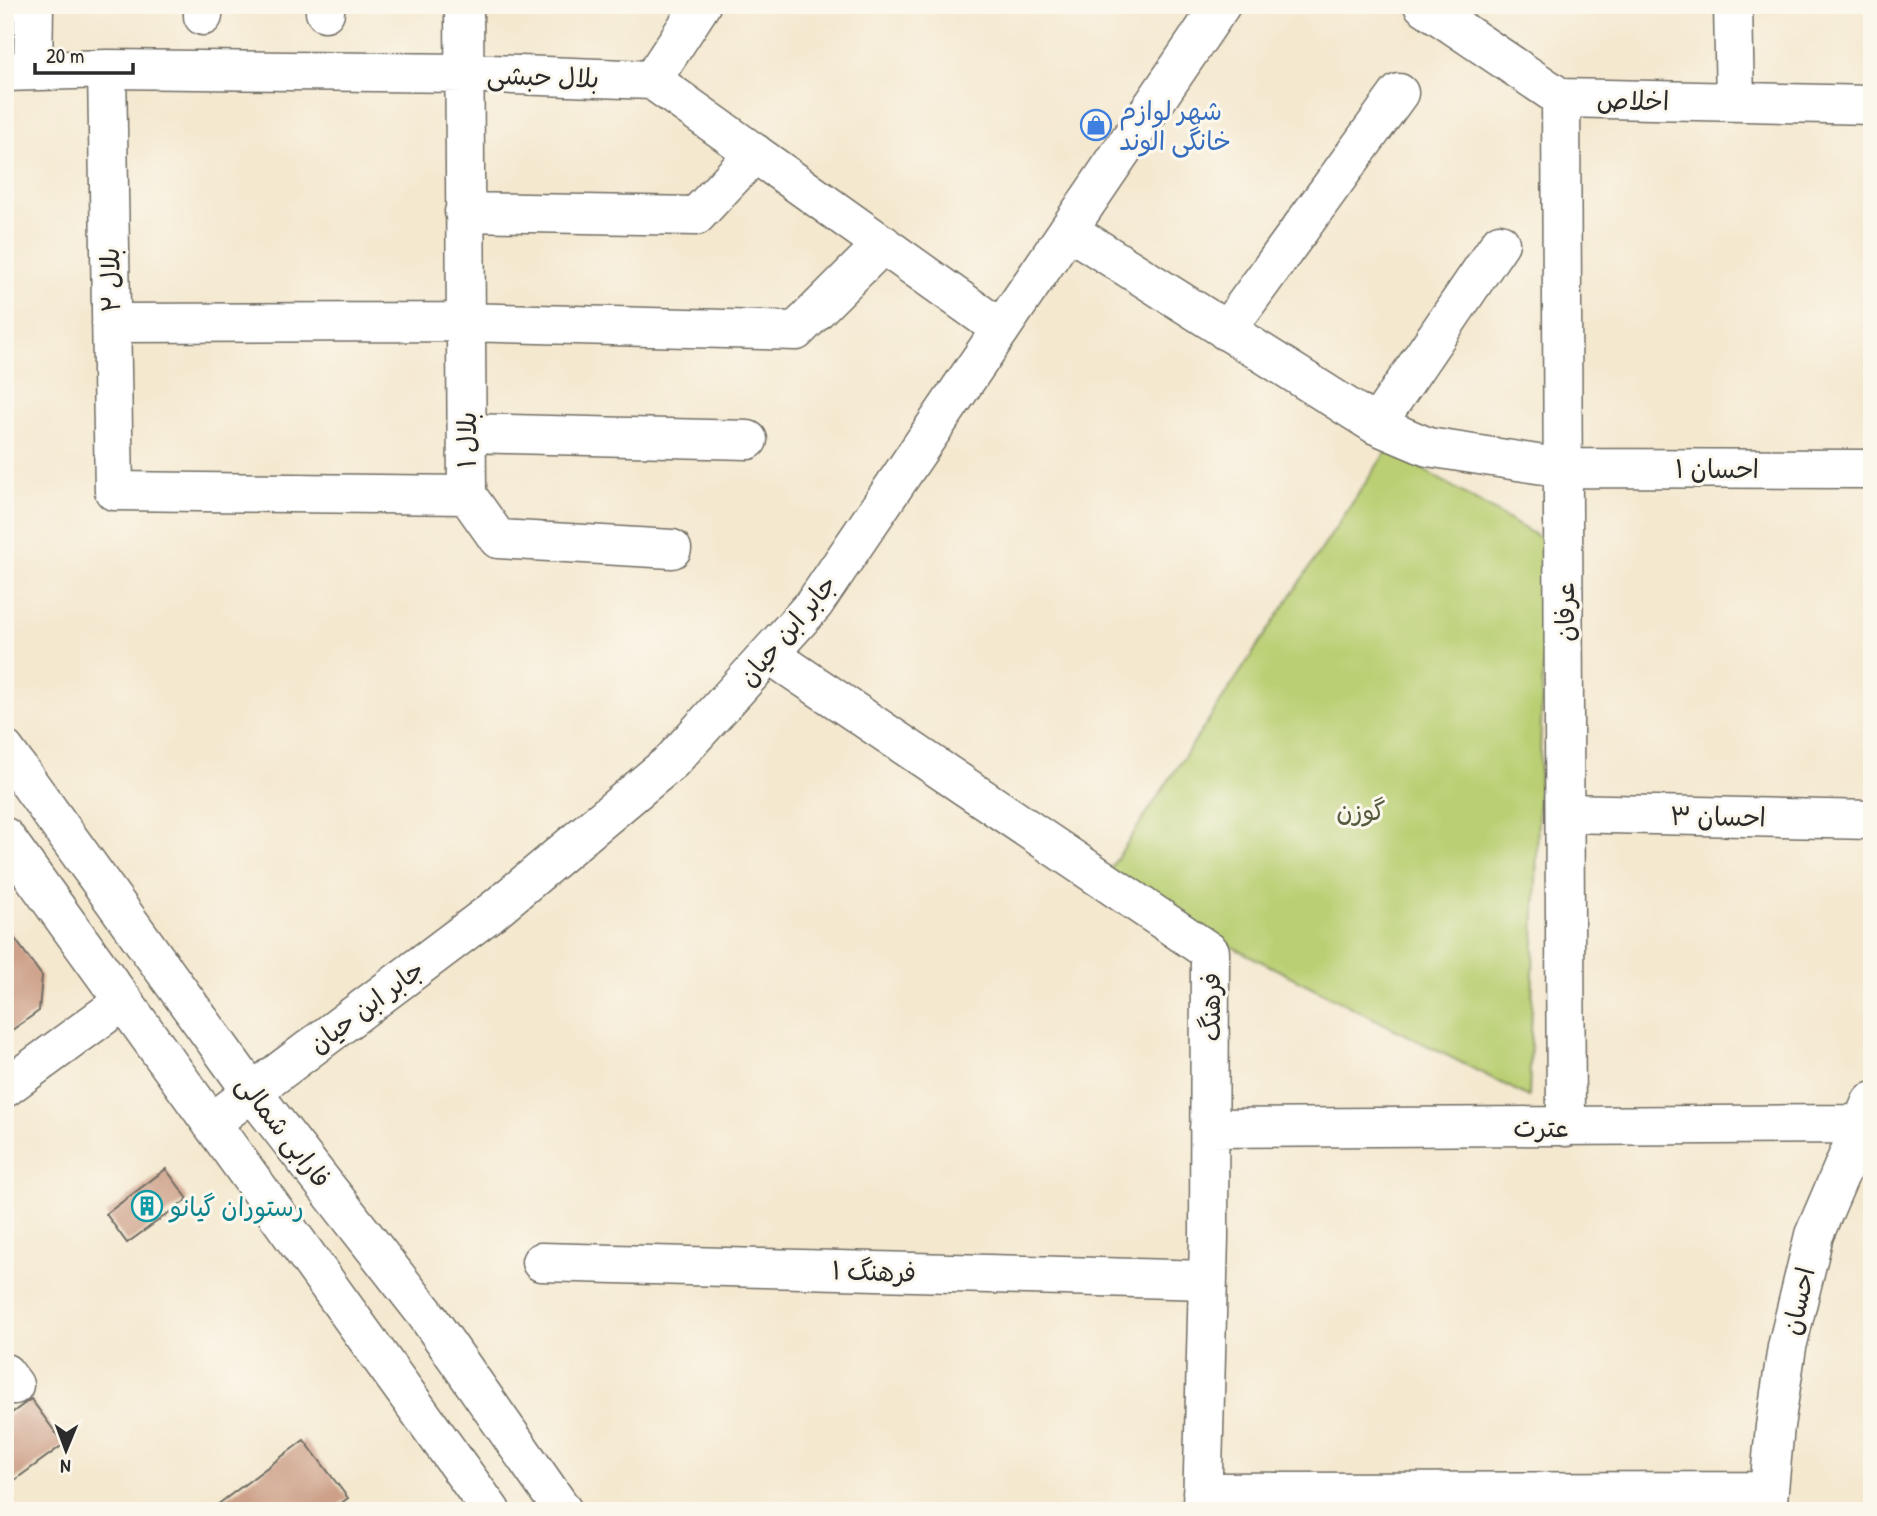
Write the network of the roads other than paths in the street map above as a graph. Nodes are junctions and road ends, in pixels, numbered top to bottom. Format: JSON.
{"nodes":[{"id":1,"x":34,"y":5,"type":"edge"},
{"id":2,"x":464,"y":5,"type":"edge"},
{"id":3,"x":701,"y":5,"type":"edge"},
{"id":4,"x":1221,"y":5,"type":"edge"},
{"id":5,"x":1423,"y":5,"type":"edge"},
{"id":6,"x":1733,"y":5,"type":"edge"},
{"id":7,"x":107,"y":69,"type":"junction"},
{"id":8,"x":19,"y":72,"type":"edge"},
{"id":9,"x":463,"y":74,"type":"junction"},
{"id":10,"x":652,"y":79,"type":"junction"},
{"id":11,"x":1399,"y":93,"type":"dead end"},
{"id":12,"x":1561,"y":98,"type":"junction"},
{"id":13,"x":1735,"y":102,"type":"junction"},
{"id":14,"x":1872,"y":105,"type":"edge"},
{"id":15,"x":755,"y":153,"type":"junction"},
{"id":16,"x":464,"y":212,"type":"junction"},
{"id":17,"x":1068,"y":230,"type":"junction"},
{"id":18,"x":1500,"y":243,"type":"dead end"},
{"id":19,"x":883,"y":244,"type":"junction"},
{"id":20,"x":465,"y":322,"type":"junction"},
{"id":21,"x":111,"y":323,"type":"junction"},
{"id":22,"x":1001,"y":329,"type":"junction"},
{"id":23,"x":1226,"y":331,"type":"junction"},
{"id":24,"x":1376,"y":425,"type":"junction"},
{"id":25,"x":467,"y":433,"type":"junction"},
{"id":26,"x":748,"y":440,"type":"dead end"},
{"id":27,"x":1563,"y":468,"type":"junction"},
{"id":28,"x":1872,"y":469,"type":"edge"},
{"id":29,"x":114,"y":491,"type":"joint"},
{"id":30,"x":467,"y":495,"type":"junction"},
{"id":31,"x":672,"y":549,"type":"dead end"},
{"id":32,"x":769,"y":654,"type":"junction"},
{"id":33,"x":5,"y":750,"type":"edge"},
{"id":34,"x":1565,"y":813,"type":"junction"},
{"id":35,"x":1872,"y":820,"type":"edge"},
{"id":36,"x":5,"y":837,"type":"edge"},
{"id":37,"x":124,"y":1001,"type":"junction"},
{"id":38,"x":5,"y":1088,"type":"edge"},
{"id":39,"x":252,"y":1092,"type":"junction"},
{"id":40,"x":1868,"y":1117,"type":"edge"},
{"id":41,"x":211,"y":1123,"type":"junction"},
{"id":42,"x":1566,"y":1127,"type":"junction"},
{"id":43,"x":1209,"y":1128,"type":"junction"},
{"id":44,"x":541,"y":1262,"type":"dead end"},
{"id":45,"x":1208,"y":1280,"type":"junction"},
{"id":46,"x":1768,"y":1501,"type":"edge"},
{"id":47,"x":1202,"y":1502,"type":"edge"},
{"id":48,"x":491,"y":1511,"type":"edge"},
{"id":49,"x":563,"y":1511,"type":"edge"}],
"edges":[{"from":1,"to":8,"type":"street"},
{"from":2,"to":9,"type":"street","name":"بلال ۱"},
{"from":3,"to":10,"type":"street"},
{"from":4,"to":17,"type":"street","name":"جابر ابن حیان"},
{"from":5,"to":12,"type":"street","name":"اخلاص"},
{"from":6,"to":13,"type":"street"},
{"from":7,"to":8,"type":"street","name":"بلال حبشی"},
{"from":7,"to":9,"type":"street","name":"بلال حبشی"},
{"from":7,"to":21,"type":"street","name":"بلال ۲"},
{"from":9,"to":10,"type":"street","name":"بلال حبشی"},
{"from":9,"to":16,"type":"street","name":"بلال ۱"},
{"from":10,"to":15,"type":"street"},
{"from":11,"to":23,"type":"street"},
{"from":12,"to":13,"type":"street","name":"اخلاص"},
{"from":12,"to":27,"type":"street","name":"عرفان"},
{"from":13,"to":14,"type":"street","name":"اخلاص"},
{"from":15,"to":16,"type":"street"},
{"from":15,"to":19,"type":"street"},
{"from":16,"to":20,"type":"street","name":"بلال ۱"},
{"from":17,"to":22,"type":"street","name":"جابر ابن حیان"},
{"from":17,"to":23,"type":"street","name":"احسان ۱"},
{"from":18,"to":24,"type":"street"},
{"from":19,"to":20,"type":"street"},
{"from":19,"to":22,"type":"street"},
{"from":20,"to":21,"type":"street"},
{"from":20,"to":25,"type":"street","name":"بلال ۱"},
{"from":21,"to":29,"type":"street","name":"بلال ۲"},
{"from":22,"to":32,"type":"street","name":"جابر ابن حیان"},
{"from":23,"to":24,"type":"street","name":"احسان ۱"},
{"from":24,"to":27,"type":"street","name":"احسان ۱"},
{"from":25,"to":26,"type":"street"},
{"from":25,"to":30,"type":"street","name":"بلال ۱"},
{"from":27,"to":28,"type":"street","name":"احسان ۱"},
{"from":27,"to":34,"type":"street","name":"عرفان"},
{"from":29,"to":30,"type":"street","name":"بلال ۱"},
{"from":30,"to":31,"type":"street"},
{"from":32,"to":39,"type":"street","name":"جابر ابن حیان"},
{"from":32,"to":43,"type":"street","name":"فرهنگ"},
{"from":33,"to":39,"type":"street","name":"فارابی شمالی"},
{"from":34,"to":35,"type":"street","name":"احسان ۳"},
{"from":34,"to":42,"type":"street","name":"عرفان"},
{"from":36,"to":37,"type":"street","name":"فارابی شمالی"},
{"from":37,"to":38,"type":"street"},
{"from":37,"to":41,"type":"street","name":"فارابی شمالی"},
{"from":39,"to":41,"type":"street","name":"جابر ابن حیان"},
{"from":39,"to":49,"type":"street","name":"فارابی شمالی"},
{"from":40,"to":42,"type":"street","name":"عترت"},
{"from":40,"to":46,"type":"street","name":"احسان"},
{"from":41,"to":48,"type":"street","name":"فارابی شمالی"},
{"from":42,"to":43,"type":"street","name":"عترت"},
{"from":43,"to":45,"type":"street","name":"فرهنگ"},
{"from":44,"to":45,"type":"street","name":"فرهنگ ۱"},
{"from":45,"to":47,"type":"street","name":"فرهنگ"},
{"from":46,"to":47,"type":"street"}]}
